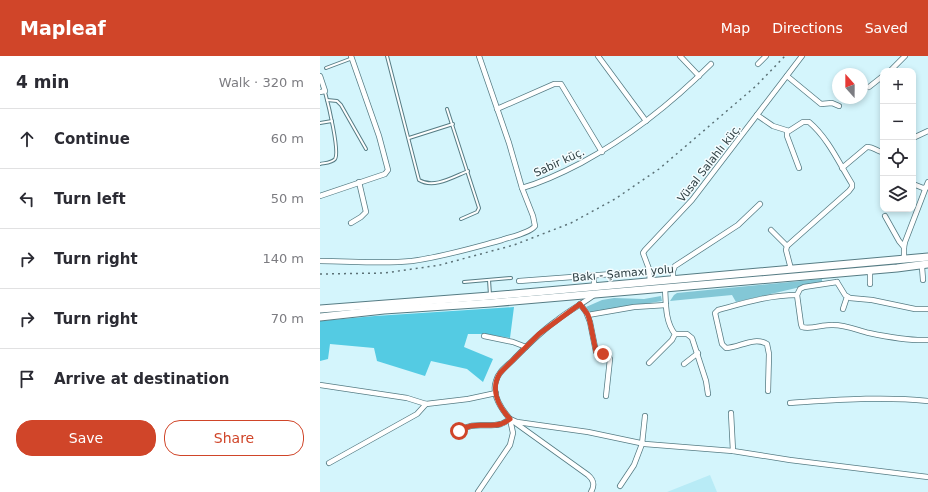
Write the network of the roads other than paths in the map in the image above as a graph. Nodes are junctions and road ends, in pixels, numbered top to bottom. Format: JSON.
{"nodes":[{"id":1,"x":387,"y":56,"type":"edge"},
{"id":2,"x":479,"y":56,"type":"edge"},
{"id":3,"x":598,"y":56,"type":"edge"},
{"id":4,"x":680,"y":56,"type":"edge"},
{"id":5,"x":766,"y":56,"type":"edge"},
{"id":6,"x":802,"y":56,"type":"edge"},
{"id":7,"x":905,"y":56,"type":"edge"},
{"id":8,"x":351,"y":57,"type":"edge"},
{"id":9,"x":711,"y":64,"type":"dead end"},
{"id":10,"x":758,"y":64,"type":"dead end"},
{"id":11,"x":326,"y":68,"type":"dead end"},
{"id":12,"x":893,"y":68,"type":"edge"},
{"id":13,"x":320,"y":76,"type":"edge"},
{"id":14,"x":699,"y":76,"type":"junction"},
{"id":15,"x":787,"y":76,"type":"junction"},
{"id":16,"x":880,"y":78,"type":"edge"},
{"id":17,"x":869,"y":87,"type":"dead end"},
{"id":18,"x":322,"y":91,"type":"edge"},
{"id":19,"x":327,"y":100,"type":"junction"},
{"id":20,"x":839,"y":106,"type":"dead end"},
{"id":21,"x":447,"y":108,"type":"dead end"},
{"id":22,"x":497,"y":109,"type":"junction"},
{"id":23,"x":757,"y":115,"type":"junction"},
{"id":24,"x":332,"y":121,"type":"junction"},
{"id":25,"x":646,"y":122,"type":"junction"},
{"id":26,"x":320,"y":123,"type":"edge"},
{"id":27,"x":453,"y":124,"type":"junction"},
{"id":28,"x":787,"y":131,"type":"junction"},
{"id":29,"x":928,"y":131,"type":"edge"},
{"id":30,"x":916,"y":137,"type":"edge"},
{"id":31,"x":409,"y":138,"type":"junction"},
{"id":32,"x":366,"y":149,"type":"dead end"},
{"id":33,"x":880,"y":151,"type":"edge"},
{"id":34,"x":602,"y":152,"type":"junction"},
{"id":35,"x":320,"y":164,"type":"edge"},
{"id":36,"x":799,"y":168,"type":"dead end"},
{"id":37,"x":842,"y":168,"type":"junction"},
{"id":38,"x":468,"y":171,"type":"junction"},
{"id":39,"x":360,"y":182,"type":"junction"},
{"id":40,"x":928,"y":182,"type":"edge"},
{"id":41,"x":916,"y":186,"type":"edge"},
{"id":42,"x":927,"y":187,"type":"edge"},
{"id":43,"x":522,"y":188,"type":"junction"},
{"id":44,"x":320,"y":196,"type":"edge"},
{"id":45,"x":760,"y":204,"type":"dead end"},
{"id":46,"x":885,"y":216,"type":"dead end"},
{"id":47,"x":461,"y":219,"type":"dead end"},
{"id":48,"x":351,"y":223,"type":"dead end"},
{"id":49,"x":771,"y":230,"type":"dead end"},
{"id":50,"x":787,"y":246,"type":"junction"},
{"id":51,"x":904,"y":247,"type":"junction"},
{"id":52,"x":928,"y":257,"type":"edge"},
{"id":53,"x":904,"y":260,"type":"junction"},
{"id":54,"x":320,"y":261,"type":"edge"},
{"id":55,"x":926,"y":266,"type":"edge"},
{"id":56,"x":791,"y":269,"type":"junction"},
{"id":57,"x":870,"y":271,"type":"junction"},
{"id":58,"x":837,"y":273,"type":"junction"},
{"id":59,"x":626,"y":274,"type":"dead end"},
{"id":60,"x":594,"y":276,"type":"junction"},
{"id":61,"x":511,"y":278,"type":"dead end"},
{"id":62,"x":489,"y":280,"type":"junction"},
{"id":63,"x":673,"y":280,"type":"junction"},
{"id":64,"x":923,"y":280,"type":"dead end"},
{"id":65,"x":519,"y":281,"type":"dead end"},
{"id":66,"x":464,"y":282,"type":"dead end"},
{"id":67,"x":650,"y":282,"type":"junction"},
{"id":68,"x":836,"y":282,"type":"junction"},
{"id":69,"x":870,"y":284,"type":"dead end"},
{"id":70,"x":665,"y":288,"type":"junction"},
{"id":71,"x":595,"y":290,"type":"junction"},
{"id":72,"x":797,"y":295,"type":"junction"},
{"id":73,"x":490,"y":296,"type":"junction"},
{"id":74,"x":847,"y":297,"type":"junction"},
{"id":75,"x":580,"y":304,"type":"junction"},
{"id":76,"x":666,"y":305,"type":"junction"},
{"id":77,"x":320,"y":309,"type":"edge"},
{"id":78,"x":843,"y":309,"type":"dead end"},
{"id":79,"x":928,"y":309,"type":"edge"},
{"id":80,"x":588,"y":315,"type":"junction"},
{"id":81,"x":320,"y":317,"type":"edge"},
{"id":82,"x":675,"y":334,"type":"junction"},
{"id":83,"x":484,"y":336,"type":"dead end"},
{"id":84,"x":928,"y":340,"type":"edge"},
{"id":85,"x":526,"y":347,"type":"junction"},
{"id":86,"x":698,"y":353,"type":"junction"},
{"id":87,"x":649,"y":362,"type":"dead end"},
{"id":88,"x":684,"y":364,"type":"dead end"},
{"id":89,"x":320,"y":384,"type":"edge"},
{"id":90,"x":768,"y":391,"type":"dead end"},
{"id":91,"x":496,"y":393,"type":"junction"},
{"id":92,"x":708,"y":394,"type":"dead end"},
{"id":93,"x":606,"y":396,"type":"dead end"},
{"id":94,"x":928,"y":401,"type":"edge"},
{"id":95,"x":790,"y":403,"type":"dead end"},
{"id":96,"x":426,"y":404,"type":"junction"},
{"id":97,"x":731,"y":413,"type":"dead end"},
{"id":98,"x":645,"y":416,"type":"dead end"},
{"id":99,"x":510,"y":419,"type":"junction"},
{"id":100,"x":459,"y":431,"type":"dead end"},
{"id":101,"x":642,"y":444,"type":"junction"},
{"id":102,"x":733,"y":451,"type":"junction"},
{"id":103,"x":329,"y":463,"type":"dead end"},
{"id":104,"x":928,"y":477,"type":"edge"},
{"id":105,"x":620,"y":486,"type":"dead end"},
{"id":106,"x":478,"y":492,"type":"edge"},
{"id":107,"x":591,"y":492,"type":"edge"}],
"edges":[{"from":1,"to":31,"type":"lane"},
{"from":2,"to":22,"type":"street","name":"Sabir küç."},
{"from":3,"to":25,"type":"street"},
{"from":4,"to":14,"type":"street"},
{"from":5,"to":10,"type":"street"},
{"from":6,"to":15,"type":"street","name":"Vüsal Salahlı küç."},
{"from":7,"to":12,"type":"street"},
{"from":8,"to":11,"type":"lane"},
{"from":8,"to":39,"type":"street"},
{"from":9,"to":14,"type":"street","name":"Sabir küç."},
{"from":13,"to":18,"type":"street"},
{"from":14,"to":25,"type":"street","name":"Sabir küç."},
{"from":15,"to":20,"type":"street"},
{"from":15,"to":23,"type":"street","name":"Vüsal Salahlı küç."},
{"from":16,"to":17,"type":"street"},
{"from":18,"to":19,"type":"lane"},
{"from":19,"to":24,"type":"lane"},
{"from":19,"to":32,"type":"lane"},
{"from":21,"to":27,"type":"lane"},
{"from":22,"to":34,"type":"street"},
{"from":22,"to":43,"type":"street","name":"Sabir küç."},
{"from":23,"to":28,"type":"street"},
{"from":23,"to":67,"type":"street","name":"Vüsal Salahlı küç."},
{"from":24,"to":26,"type":"lane"},
{"from":24,"to":35,"type":"lane"},
{"from":25,"to":34,"type":"street","name":"Sabir küç."},
{"from":27,"to":31,"type":"lane"},
{"from":27,"to":38,"type":"lane"},
{"from":28,"to":36,"type":"street"},
{"from":28,"to":37,"type":"street"},
{"from":29,"to":30,"type":"street"},
{"from":31,"to":38,"type":"lane"},
{"from":33,"to":37,"type":"street"},
{"from":34,"to":43,"type":"street","name":"Sabir küç."},
{"from":37,"to":50,"type":"street"},
{"from":38,"to":47,"type":"lane"},
{"from":39,"to":44,"type":"street"},
{"from":39,"to":48,"type":"street"},
{"from":40,"to":42,"type":"street"},
{"from":41,"to":42,"type":"street"},
{"from":42,"to":51,"type":"street"},
{"from":43,"to":54,"type":"street"},
{"from":45,"to":63,"type":"street"},
{"from":46,"to":51,"type":"street"},
{"from":49,"to":50,"type":"street"},
{"from":50,"to":56,"type":"street"},
{"from":51,"to":53,"type":"street"},
{"from":52,"to":53,"type":"highway","name":"Bakı - Şamaxı yolu"},
{"from":53,"to":56,"type":"highway","name":"Bakı - Şamaxı yolu"},
{"from":55,"to":57,"type":"highway","name":"Bakı - Şamaxı yolu"},
{"from":55,"to":64,"type":"street"},
{"from":56,"to":63,"type":"highway","name":"Bakı - Şamaxı yolu"},
{"from":57,"to":58,"type":"highway","name":"Bakı - Şamaxı yolu"},
{"from":57,"to":69,"type":"street"},
{"from":58,"to":68,"type":"street"},
{"from":58,"to":70,"type":"highway","name":"Bakı - Şamaxı yolu"},
{"from":59,"to":60,"type":"street"},
{"from":60,"to":65,"type":"street"},
{"from":60,"to":71,"type":"street"},
{"from":61,"to":62,"type":"lane"},
{"from":62,"to":66,"type":"lane"},
{"from":62,"to":73,"type":"lane"},
{"from":63,"to":67,"type":"highway","name":"Bakı - Şamaxı yolu"},
{"from":67,"to":71,"type":"highway","name":"Bakı - Şamaxı yolu"},
{"from":68,"to":72,"type":"street"},
{"from":68,"to":74,"type":"street"},
{"from":70,"to":71,"type":"highway","name":"Bakı - Şamaxı yolu"},
{"from":70,"to":76,"type":"street"},
{"from":71,"to":73,"type":"highway","name":"Bakı - Şamaxı yolu"},
{"from":71,"to":75,"type":"street"},
{"from":71,"to":81,"type":"highway","name":"Bakı - Şamaxı yolu"},
{"from":72,"to":84,"type":"street"},
{"from":72,"to":90,"type":"street"},
{"from":73,"to":77,"type":"highway","name":"Bakı - Şamaxı yolu"},
{"from":74,"to":78,"type":"street"},
{"from":74,"to":79,"type":"street"},
{"from":75,"to":80,"type":"street"},
{"from":75,"to":85,"type":"street"},
{"from":76,"to":80,"type":"street"},
{"from":76,"to":82,"type":"street"},
{"from":80,"to":93,"type":"street"},
{"from":82,"to":86,"type":"street"},
{"from":82,"to":87,"type":"street"},
{"from":83,"to":85,"type":"street"},
{"from":85,"to":91,"type":"street"},
{"from":86,"to":88,"type":"street"},
{"from":86,"to":92,"type":"street"},
{"from":89,"to":96,"type":"street"},
{"from":91,"to":96,"type":"street"},
{"from":91,"to":99,"type":"street"},
{"from":94,"to":95,"type":"street"},
{"from":96,"to":103,"type":"street"},
{"from":97,"to":102,"type":"street"},
{"from":98,"to":101,"type":"street"},
{"from":99,"to":100,"type":"street"},
{"from":99,"to":101,"type":"street"},
{"from":99,"to":106,"type":"street"},
{"from":99,"to":107,"type":"street"},
{"from":101,"to":102,"type":"street"},
{"from":101,"to":105,"type":"street"},
{"from":102,"to":104,"type":"street"}]}
